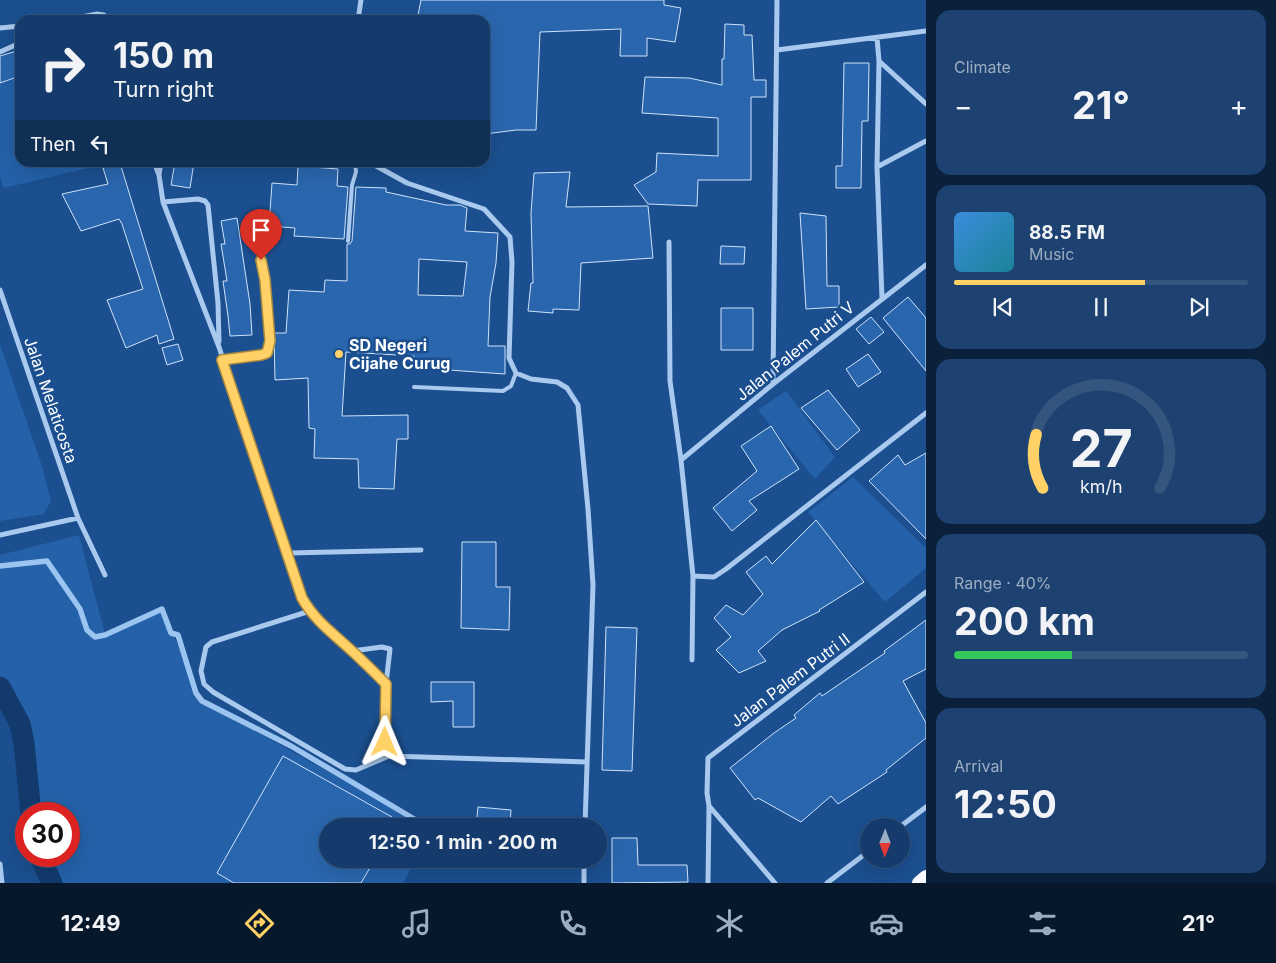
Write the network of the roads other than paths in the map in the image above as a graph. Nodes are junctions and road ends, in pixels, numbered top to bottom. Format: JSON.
{"nodes":[{"id":1,"x":361,"y":0,"type":"edge"},
{"id":2,"x":777,"y":0,"type":"edge"},
{"id":3,"x":359,"y":15,"type":"edge"},
{"id":4,"x":15,"y":26,"type":"edge"},
{"id":5,"x":0,"y":28,"type":"edge"},
{"id":6,"x":926,"y":31,"type":"edge"},
{"id":7,"x":877,"y":38,"type":"junction"},
{"id":8,"x":15,"y":45,"type":"edge"},
{"id":9,"x":777,"y":50,"type":"junction"},
{"id":10,"x":0,"y":52,"type":"edge"},
{"id":11,"x":880,"y":61,"type":"junction"},
{"id":12,"x":926,"y":104,"type":"edge"},
{"id":13,"x":926,"y":141,"type":"edge"},
{"id":14,"x":877,"y":166,"type":"junction"},
{"id":15,"x":156,"y":167,"type":"edge"},
{"id":16,"x":160,"y":167,"type":"edge"},
{"id":17,"x":356,"y":167,"type":"edge"},
{"id":18,"x":378,"y":167,"type":"edge"},
{"id":19,"x":158,"y":175,"type":"junction"},
{"id":20,"x":163,"y":202,"type":"junction"},
{"id":21,"x":348,"y":241,"type":"dead end"},
{"id":22,"x":669,"y":242,"type":"dead end"},
{"id":23,"x":261,"y":260,"type":"dead end"},
{"id":24,"x":926,"y":265,"type":"edge"},
{"id":25,"x":0,"y":290,"type":"edge"},
{"id":26,"x":882,"y":298,"type":"junction"},
{"id":27,"x":219,"y":348,"type":"junction"},
{"id":28,"x":222,"y":360,"type":"junction"},
{"id":29,"x":516,"y":373,"type":"junction"},
{"id":30,"x":773,"y":384,"type":"junction"},
{"id":31,"x":414,"y":388,"type":"dead end"},
{"id":32,"x":926,"y":412,"type":"edge"},
{"id":33,"x":681,"y":460,"type":"junction"},
{"id":34,"x":78,"y":518,"type":"junction"},
{"id":35,"x":0,"y":535,"type":"edge"},
{"id":36,"x":421,"y":550,"type":"dead end"},
{"id":37,"x":288,"y":553,"type":"junction"},
{"id":38,"x":105,"y":575,"type":"dead end"},
{"id":39,"x":693,"y":576,"type":"junction"},
{"id":40,"x":926,"y":592,"type":"edge"},
{"id":41,"x":310,"y":612,"type":"junction"},
{"id":42,"x":352,"y":651,"type":"junction"},
{"id":43,"x":692,"y":660,"type":"dead end"},
{"id":44,"x":386,"y":684,"type":"junction"},
{"id":45,"x":388,"y":756,"type":"junction"},
{"id":46,"x":586,"y":762,"type":"junction"},
{"id":47,"x":709,"y":806,"type":"junction"},
{"id":48,"x":926,"y":807,"type":"edge"},
{"id":49,"x":585,"y":818,"type":"edge"},
{"id":50,"x":910,"y":819,"type":"edge"},
{"id":51,"x":860,"y":858,"type":"edge"},
{"id":52,"x":0,"y":864,"type":"edge"},
{"id":53,"x":584,"y":868,"type":"edge"},
{"id":54,"x":926,"y":878,"type":"edge"},
{"id":55,"x":2,"y":883,"type":"edge"},
{"id":56,"x":584,"y":883,"type":"edge"},
{"id":57,"x":708,"y":883,"type":"edge"},
{"id":58,"x":775,"y":883,"type":"edge"},
{"id":59,"x":827,"y":883,"type":"edge"},
{"id":60,"x":919,"y":883,"type":"edge"}],
"edges":[{"from":1,"to":3,"type":"street"},
{"from":2,"to":9,"type":"street"},
{"from":4,"to":5,"type":"street"},
{"from":6,"to":7,"type":"street"},
{"from":7,"to":9,"type":"street"},
{"from":7,"to":11,"type":"street"},
{"from":8,"to":10,"type":"street"},
{"from":9,"to":30,"type":"street"},
{"from":11,"to":12,"type":"street"},
{"from":11,"to":14,"type":"street"},
{"from":13,"to":14,"type":"street"},
{"from":14,"to":26,"type":"street"},
{"from":15,"to":19,"type":"street"},
{"from":16,"to":19,"type":"street"},
{"from":17,"to":21,"type":"lane"},
{"from":18,"to":29,"type":"street"},
{"from":19,"to":20,"type":"street"},
{"from":20,"to":27,"type":"street"},
{"from":20,"to":27,"type":"street"},
{"from":22,"to":33,"type":"street"},
{"from":23,"to":28,"type":"street"},
{"from":24,"to":26,"type":"street","name":"Jalan Palem Putri V"},
{"from":25,"to":34,"type":"street","name":"Jalan Melaticosta"},
{"from":26,"to":30,"type":"street","name":"Jalan Palem Putri V"},
{"from":27,"to":28,"type":"street"},
{"from":28,"to":37,"type":"street"},
{"from":29,"to":31,"type":"lane"},
{"from":29,"to":46,"type":"street"},
{"from":30,"to":33,"type":"street","name":"Jalan Palem Putri V"},
{"from":32,"to":39,"type":"street"},
{"from":33,"to":39,"type":"street"},
{"from":34,"to":35,"type":"street"},
{"from":34,"to":38,"type":"street","name":"Jalan Melaticosta"},
{"from":36,"to":37,"type":"street"},
{"from":37,"to":41,"type":"street"},
{"from":39,"to":43,"type":"street"},
{"from":40,"to":47,"type":"street","name":"Jalan Palem Putri II"},
{"from":41,"to":42,"type":"street"},
{"from":41,"to":45,"type":"street"},
{"from":42,"to":44,"type":"street"},
{"from":42,"to":44,"type":"street"},
{"from":44,"to":45,"type":"street"},
{"from":45,"to":46,"type":"street"},
{"from":46,"to":49,"type":"street"},
{"from":47,"to":57,"type":"street","name":"Jalan Palem Putri II"},
{"from":47,"to":58,"type":"street"},
{"from":48,"to":50,"type":"street"},
{"from":51,"to":59,"type":"street"},
{"from":52,"to":55,"type":"street"},
{"from":53,"to":56,"type":"street"},
{"from":54,"to":60,"type":"highway"}]}
